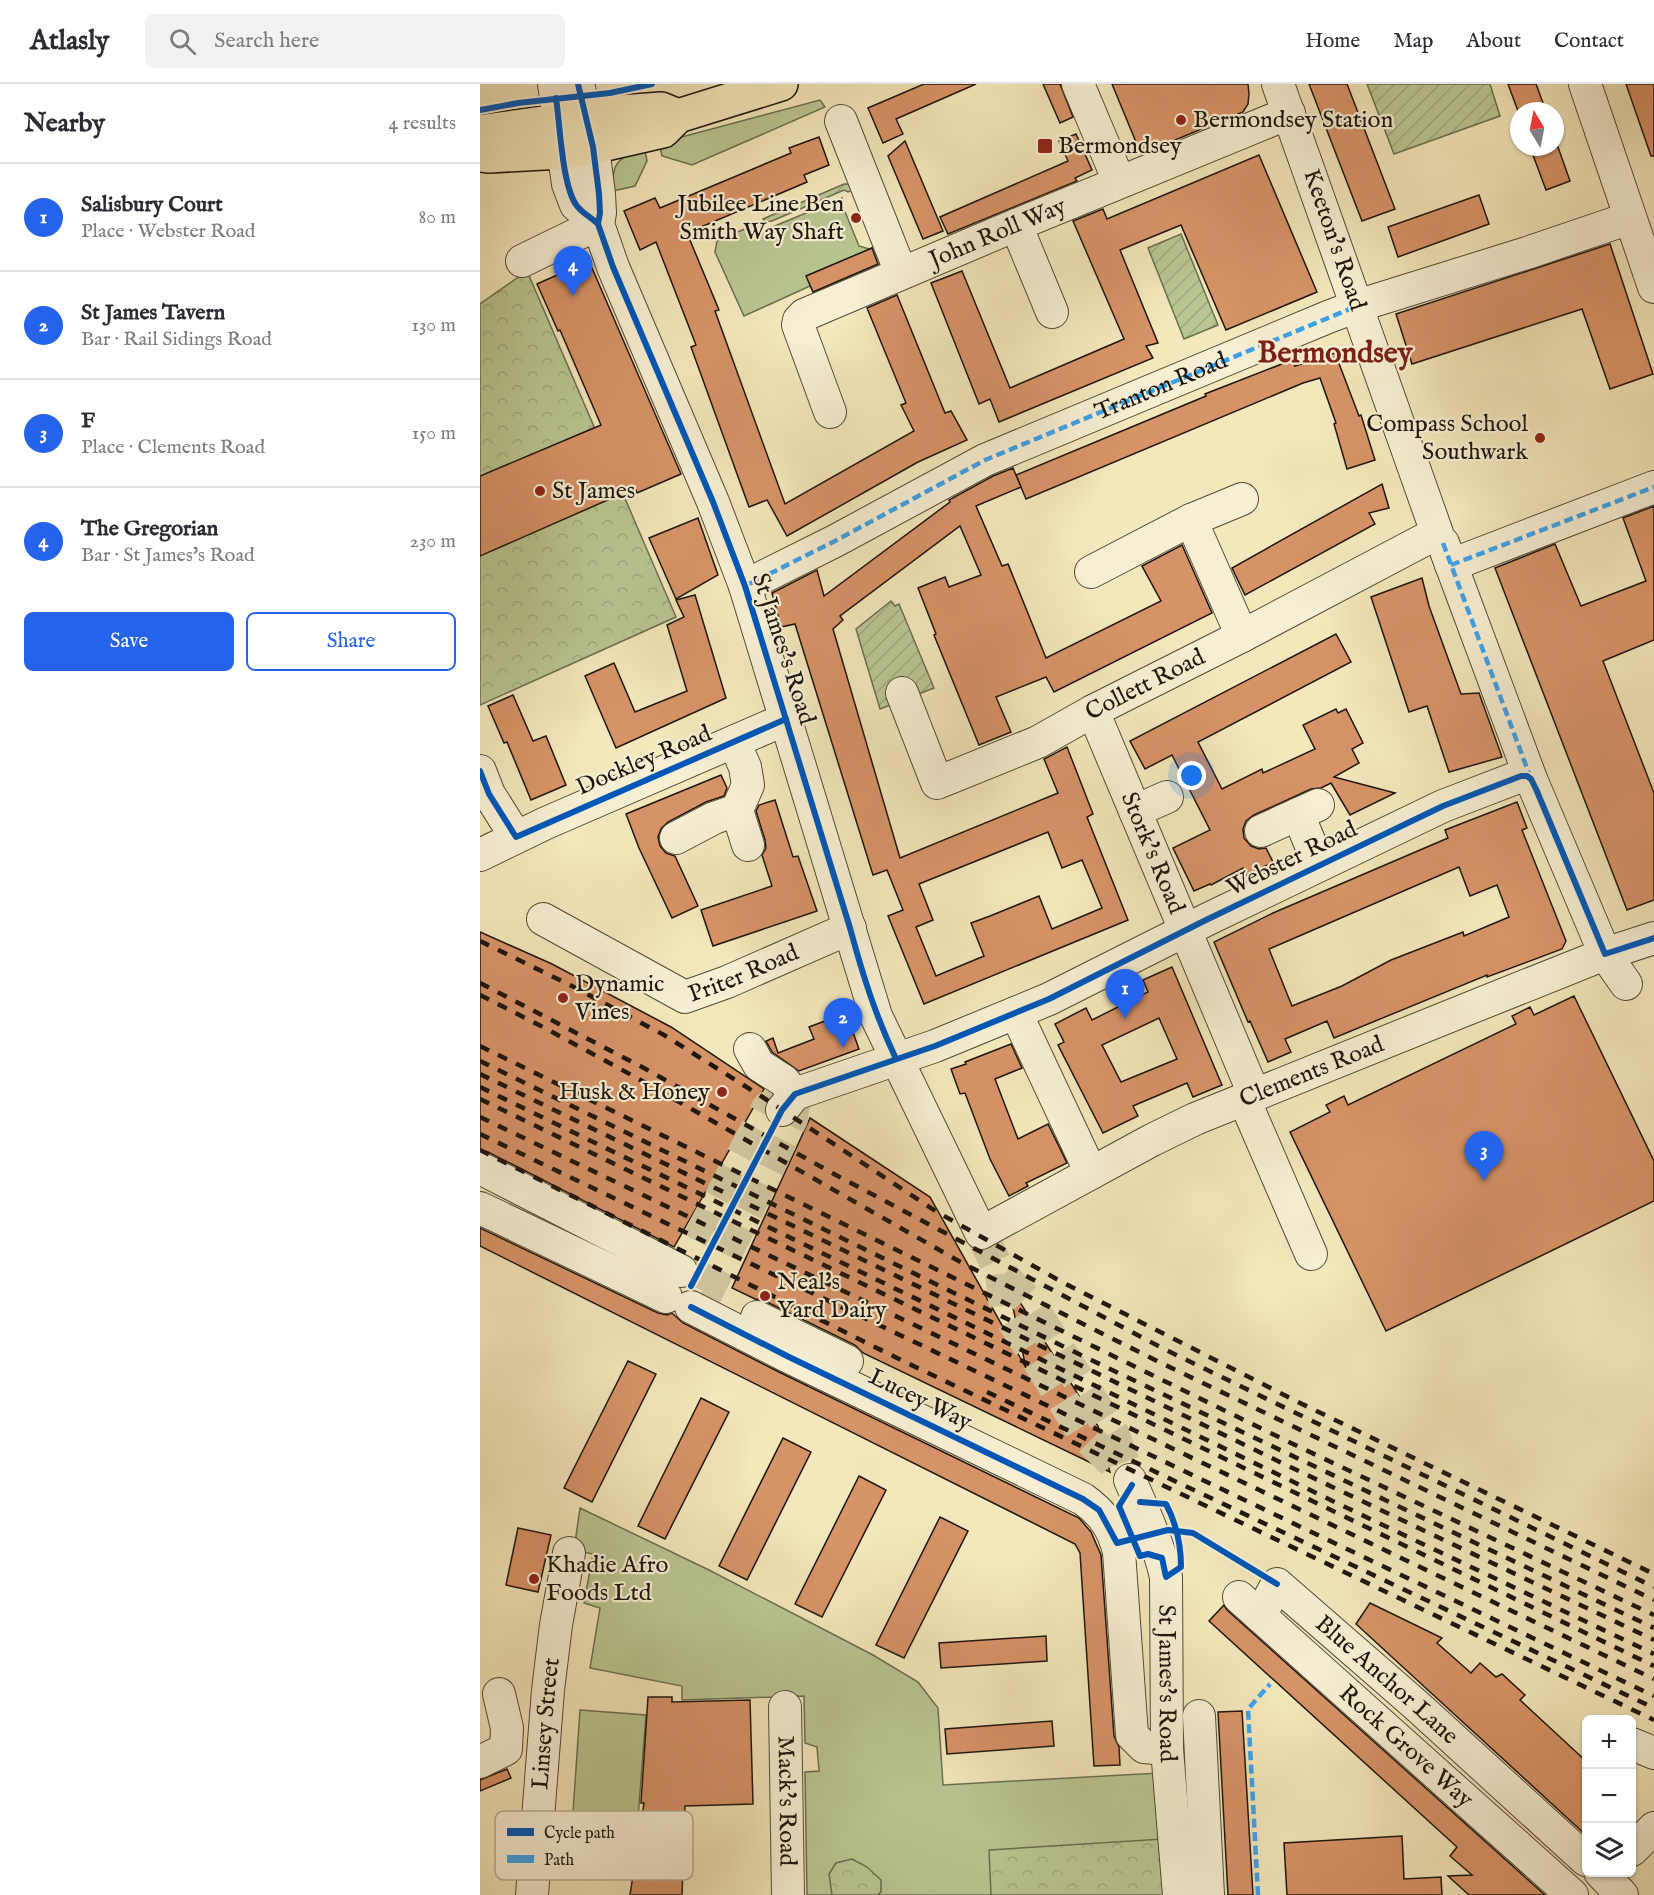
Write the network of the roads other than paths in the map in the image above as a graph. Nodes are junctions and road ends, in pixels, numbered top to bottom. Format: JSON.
{"nodes":[{"id":1,"x":554,"y":84,"type":"edge"},
{"id":2,"x":578,"y":84,"type":"edge"},
{"id":3,"x":781,"y":84,"type":"edge"},
{"id":4,"x":1078,"y":84,"type":"edge"},
{"id":5,"x":1278,"y":84,"type":"edge"},
{"id":6,"x":1585,"y":84,"type":"edge"},
{"id":7,"x":1289,"y":113,"type":"junction"},
{"id":8,"x":841,"y":121,"type":"dead end"},
{"id":9,"x":480,"y":132,"type":"edge"},
{"id":10,"x":575,"y":134,"type":"junction"},
{"id":11,"x":480,"y":155,"type":"edge"},
{"id":12,"x":1115,"y":172,"type":"dead end"},
{"id":13,"x":1630,"y":218,"type":"junction"},
{"id":14,"x":598,"y":224,"type":"junction"},
{"id":15,"x":1016,"y":225,"type":"junction"},
{"id":16,"x":522,"y":261,"type":"dead end"},
{"id":17,"x":901,"y":273,"type":"junction"},
{"id":18,"x":1654,"y":287,"type":"edge"},
{"id":19,"x":1357,"y":306,"type":"junction"},
{"id":20,"x":1052,"y":312,"type":"dead end"},
{"id":21,"x":830,"y":412,"type":"dead end"},
{"id":22,"x":1654,"y":487,"type":"edge"},
{"id":23,"x":1242,"y":499,"type":"dead end"},
{"id":24,"x":1191,"y":520,"type":"junction"},
{"id":25,"x":1444,"y":547,"type":"junction"},
{"id":26,"x":1091,"y":572,"type":"dead end"},
{"id":27,"x":745,"y":586,"type":"junction"},
{"id":28,"x":1242,"y":636,"type":"junction"},
{"id":29,"x":902,"y":693,"type":"dead end"},
{"id":30,"x":1093,"y":711,"type":"junction"},
{"id":31,"x":786,"y":719,"type":"junction"},
{"id":32,"x":734,"y":742,"type":"junction"},
{"id":33,"x":480,"y":771,"type":"edge"},
{"id":34,"x":1531,"y":779,"type":"junction"},
{"id":35,"x":1167,"y":797,"type":"dead end"},
{"id":36,"x":737,"y":810,"type":"junction"},
{"id":37,"x":1135,"y":811,"type":"junction"},
{"id":38,"x":1261,"y":831,"type":"dead end"},
{"id":39,"x":516,"y":837,"type":"junction"},
{"id":40,"x":676,"y":838,"type":"dead end"},
{"id":41,"x":748,"y":845,"type":"dead end"},
{"id":42,"x":480,"y":855,"type":"edge"},
{"id":43,"x":1319,"y":865,"type":"junction"},
{"id":44,"x":543,"y":919,"type":"dead end"},
{"id":45,"x":850,"y":928,"type":"junction"},
{"id":46,"x":1184,"y":930,"type":"junction"},
{"id":47,"x":1654,"y":938,"type":"edge"},
{"id":48,"x":1605,"y":954,"type":"junction"},
{"id":49,"x":1626,"y":984,"type":"dead end"},
{"id":50,"x":1016,"y":1013,"type":"junction"},
{"id":51,"x":750,"y":1049,"type":"dead end"},
{"id":52,"x":896,"y":1059,"type":"junction"},
{"id":53,"x":1249,"y":1096,"type":"junction"},
{"id":54,"x":480,"y":1168,"type":"edge"},
{"id":55,"x":1091,"y":1173,"type":"junction"},
{"id":56,"x":480,"y":1208,"type":"edge"},
{"id":57,"x":981,"y":1233,"type":"joint"},
{"id":58,"x":1311,"y":1254,"type":"dead end"},
{"id":59,"x":686,"y":1292,"type":"junction"},
{"id":60,"x":1130,"y":1479,"type":"tunnel mouth"},
{"id":61,"x":569,"y":1554,"type":"dead end"},
{"id":62,"x":1277,"y":1584,"type":"joint"},
{"id":63,"x":548,"y":1690,"type":"junction"},
{"id":64,"x":489,"y":1698,"type":"edge"},
{"id":65,"x":785,"y":1707,"type":"dead end"},
{"id":66,"x":1199,"y":1716,"type":"dead end"},
{"id":67,"x":1636,"y":1745,"type":"edge"},
{"id":68,"x":1167,"y":1749,"type":"junction"},
{"id":69,"x":1654,"y":1753,"type":"edge"},
{"id":70,"x":480,"y":1762,"type":"edge"},
{"id":71,"x":1503,"y":1784,"type":"junction"},
{"id":72,"x":539,"y":1811,"type":"edge"},
{"id":73,"x":1481,"y":1813,"type":"junction"},
{"id":74,"x":1654,"y":1828,"type":"edge"},
{"id":75,"x":1636,"y":1846,"type":"edge"},
{"id":76,"x":1582,"y":1855,"type":"edge"},
{"id":77,"x":533,"y":1880,"type":"edge"},
{"id":78,"x":532,"y":1895,"type":"edge"},
{"id":79,"x":788,"y":1895,"type":"edge"},
{"id":80,"x":1179,"y":1895,"type":"edge"},
{"id":81,"x":1208,"y":1895,"type":"edge"},
{"id":82,"x":1572,"y":1895,"type":"edge"}],
"edges":[{"from":1,"to":10,"type":"street"},
{"from":2,"to":10,"type":"street"},
{"from":3,"to":10,"type":"main road"},
{"from":4,"to":12,"type":"street"},
{"from":5,"to":7,"type":"street","name":"Keeton's Road"},
{"from":6,"to":13,"type":"street"},
{"from":7,"to":15,"type":"street","name":"John Roll Way"},
{"from":7,"to":19,"type":"street","name":"Keeton's Road"},
{"from":8,"to":17,"type":"street"},
{"from":9,"to":10,"type":"main road"},
{"from":10,"to":11,"type":"main road"},
{"from":10,"to":14,"type":"street","name":"St James's Road"},
{"from":13,"to":18,"type":"street"},
{"from":13,"to":19,"type":"street","name":"Tranton Road"},
{"from":14,"to":16,"type":"street"},
{"from":14,"to":27,"type":"street","name":"St James's Road"},
{"from":15,"to":17,"type":"street","name":"John Roll Way"},
{"from":15,"to":20,"type":"street"},
{"from":17,"to":21,"type":"street","name":"John Roll Way"},
{"from":19,"to":25,"type":"street","name":"Keeton's Road"},
{"from":19,"to":27,"type":"street","name":"Tranton Road"},
{"from":22,"to":25,"type":"street","name":"Collett Road"},
{"from":23,"to":24,"type":"street"},
{"from":24,"to":26,"type":"street"},
{"from":24,"to":28,"type":"street"},
{"from":25,"to":28,"type":"street","name":"Collett Road"},
{"from":25,"to":34,"type":"street","name":"Keeton's Road"},
{"from":27,"to":31,"type":"street","name":"St James's Road"},
{"from":28,"to":30,"type":"street","name":"Collett Road"},
{"from":29,"to":30,"type":"street","name":"Collett Road"},
{"from":30,"to":37,"type":"street","name":"Stork's Road"},
{"from":31,"to":32,"type":"street","name":"Dockley Road"},
{"from":31,"to":45,"type":"street","name":"St James's Road"},
{"from":32,"to":36,"type":"street"},
{"from":32,"to":39,"type":"street","name":"Dockley Road"},
{"from":33,"to":39,"type":"street"},
{"from":34,"to":43,"type":"street","name":"Webster Road"},
{"from":34,"to":48,"type":"street"},
{"from":35,"to":37,"type":"street"},
{"from":36,"to":40,"type":"street"},
{"from":36,"to":41,"type":"street"},
{"from":37,"to":46,"type":"street","name":"Stork's Road"},
{"from":38,"to":43,"type":"street"},
{"from":39,"to":42,"type":"street","name":"Dockley Road"},
{"from":43,"to":46,"type":"street","name":"Webster Road"},
{"from":44,"to":45,"type":"street","name":"Priter Road"},
{"from":45,"to":52,"type":"street","name":"St James's Road"},
{"from":46,"to":50,"type":"street","name":"Webster Road"},
{"from":46,"to":53,"type":"street","name":"Stork's Road"},
{"from":47,"to":48,"type":"street","name":"Clements Road"},
{"from":48,"to":49,"type":"street"},
{"from":48,"to":53,"type":"street","name":"Clements Road"},
{"from":50,"to":52,"type":"street","name":"Webster Road"},
{"from":50,"to":55,"type":"street"},
{"from":51,"to":52,"type":"street","name":"Webster Road"},
{"from":52,"to":57,"type":"street","name":"St James's Road"},
{"from":53,"to":55,"type":"street","name":"Clements Road"},
{"from":53,"to":58,"type":"street","name":"Stork's Road"},
{"from":54,"to":59,"type":"street"},
{"from":55,"to":57,"type":"street","name":"Clements Road"},
{"from":56,"to":59,"type":"street","name":"Lucey Way"},
{"from":59,"to":68,"type":"street","name":"Lucey Way"},
{"from":60,"to":68,"type":"street","name":"St James's Road"},
{"from":61,"to":63,"type":"street","name":"Linsey Street"},
{"from":62,"to":71,"type":"street","name":"Blue Anchor Lane"},
{"from":62,"to":73,"type":"street","name":"Rock Grove Way"},
{"from":63,"to":64,"type":"street"},
{"from":63,"to":72,"type":"street","name":"Linsey Street"},
{"from":64,"to":70,"type":"street"},
{"from":65,"to":79,"type":"street","name":"Mack's Road"},
{"from":66,"to":81,"type":"street"},
{"from":67,"to":69,"type":"street"},
{"from":68,"to":80,"type":"street","name":"St James's Road"},
{"from":71,"to":73,"type":"street"},
{"from":71,"to":76,"type":"street","name":"Blue Anchor Lane"},
{"from":73,"to":82,"type":"street","name":"Rock Grove Way"},
{"from":74,"to":75,"type":"street"},
{"from":77,"to":78,"type":"street","name":"Linsey Street"}]}
